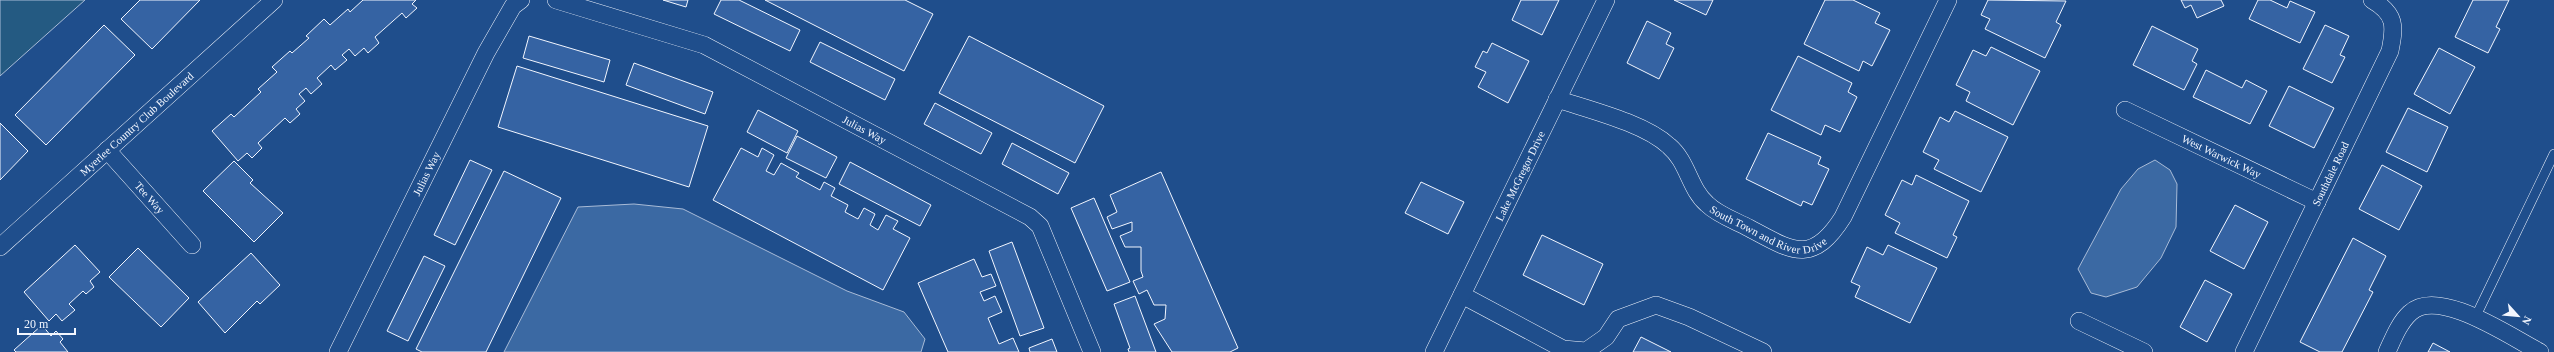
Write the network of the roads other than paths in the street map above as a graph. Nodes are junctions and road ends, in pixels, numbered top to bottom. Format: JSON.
{"nodes":[{"id":1,"x":274,"y":0,"type":"edge"},
{"id":2,"x":521,"y":0,"type":"edge"},
{"id":3,"x":556,"y":0,"type":"edge"},
{"id":4,"x":1606,"y":0,"type":"edge"},
{"id":5,"x":1948,"y":0,"type":"edge"},
{"id":6,"x":2372,"y":0,"type":"edge"},
{"id":7,"x":1557,"y":99,"type":"junction"},
{"id":8,"x":2125,"y":110,"type":"dead end"},
{"id":9,"x":107,"y":150,"type":"junction"},
{"id":10,"x":2554,"y":154,"type":"edge"},
{"id":11,"x":2317,"y":202,"type":"junction"},
{"id":12,"x":192,"y":245,"type":"dead end"},
{"id":13,"x":0,"y":247,"type":"edge"},
{"id":14,"x":1462,"y":295,"type":"junction"},
{"id":15,"x":2475,"y":318,"type":"junction"},
{"id":16,"x":2079,"y":321,"type":"dead end"},
{"id":17,"x":338,"y":352,"type":"edge"},
{"id":18,"x":1092,"y":352,"type":"edge"},
{"id":19,"x":1434,"y":352,"type":"edge"},
{"id":20,"x":1763,"y":352,"type":"edge"},
{"id":21,"x":2144,"y":352,"type":"edge"},
{"id":22,"x":2244,"y":352,"type":"edge"},
{"id":23,"x":2387,"y":352,"type":"edge"},
{"id":24,"x":2540,"y":352,"type":"edge"}],
"edges":[{"from":1,"to":9,"type":"street","name":"Myerlee Country Club Boulevard"},
{"from":2,"to":17,"type":"street","name":"Julias Way"},
{"from":3,"to":18,"type":"street","name":"Julias Way"},
{"from":4,"to":7,"type":"street","name":"Lake McGregor Drive"},
{"from":5,"to":7,"type":"street","name":"South Town and River Drive"},
{"from":6,"to":11,"type":"street","name":"Southdale Road"},
{"from":7,"to":14,"type":"street","name":"Lake McGregor Drive"},
{"from":8,"to":11,"type":"street","name":"West Warwick Way"},
{"from":9,"to":12,"type":"street","name":"Tee Way"},
{"from":9,"to":13,"type":"street","name":"Myerlee Country Club Boulevard"},
{"from":10,"to":15,"type":"lane"},
{"from":11,"to":22,"type":"street","name":"Southdale Road"},
{"from":14,"to":19,"type":"street","name":"Lake McGregor Drive"},
{"from":14,"to":20,"type":"street"},
{"from":15,"to":23,"type":"street"},
{"from":15,"to":24,"type":"street"},
{"from":16,"to":21,"type":"street"}]}
